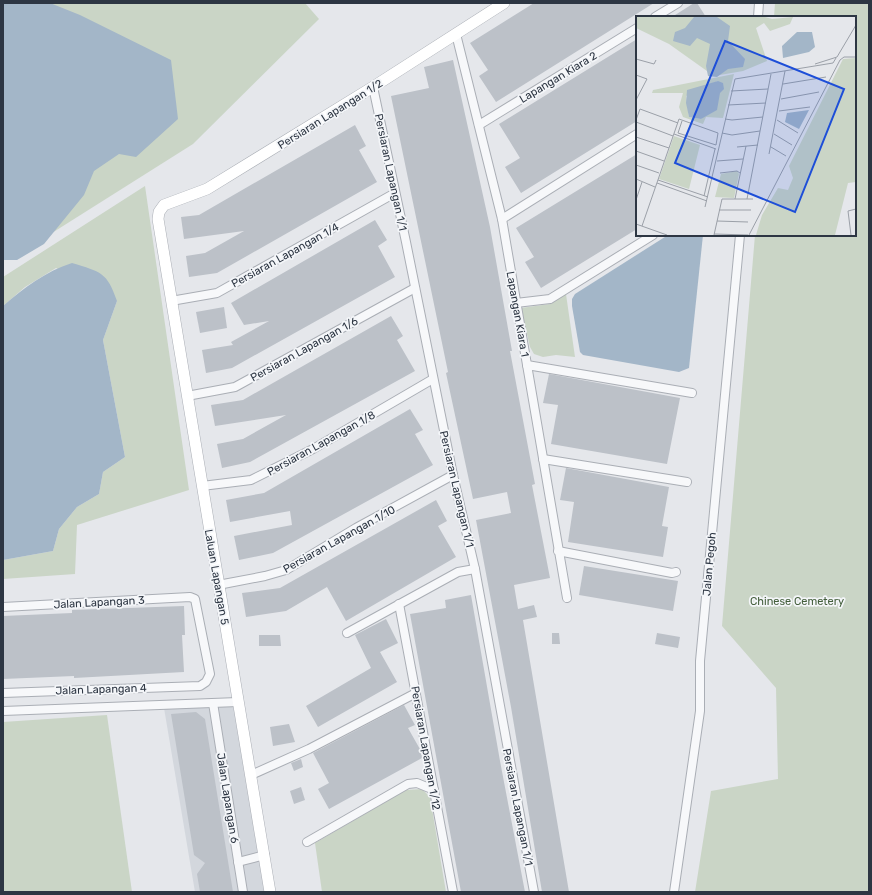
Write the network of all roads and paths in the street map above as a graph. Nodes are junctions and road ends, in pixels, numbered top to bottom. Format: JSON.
{"nodes":[{"id":1,"x":504,"y":3,"type":"edge"},
{"id":2,"x":678,"y":3,"type":"edge"},
{"id":3,"x":759,"y":3,"type":"edge"},
{"id":4,"x":658,"y":16,"type":"edge"},
{"id":5,"x":758,"y":16,"type":"edge"},
{"id":6,"x":636,"y":29,"type":"edge"},
{"id":7,"x":456,"y":34,"type":"junction"},
{"id":8,"x":373,"y":87,"type":"junction"},
{"id":9,"x":479,"y":125,"type":"junction"},
{"id":10,"x":636,"y":135,"type":"edge"},
{"id":11,"x":395,"y":194,"type":"junction"},
{"id":12,"x":502,"y":218,"type":"junction"},
{"id":13,"x":158,"y":219,"type":"joint"},
{"id":14,"x":651,"y":236,"type":"edge"},
{"id":15,"x":740,"y":236,"type":"edge"},
{"id":16,"x":415,"y":288,"type":"junction"},
{"id":17,"x":171,"y":301,"type":"junction"},
{"id":18,"x":516,"y":302,"type":"junction"},
{"id":19,"x":527,"y":365,"type":"junction"},
{"id":20,"x":433,"y":379,"type":"junction"},
{"id":21,"x":692,"y":393,"type":"dead end"},
{"id":22,"x":187,"y":396,"type":"junction"},
{"id":23,"x":543,"y":459,"type":"junction"},
{"id":24,"x":453,"y":475,"type":"junction"},
{"id":25,"x":687,"y":482,"type":"dead end"},
{"id":26,"x":202,"y":486,"type":"junction"},
{"id":27,"x":558,"y":551,"type":"junction"},
{"id":28,"x":475,"y":570,"type":"junction"},
{"id":29,"x":676,"y":572,"type":"dead end"},
{"id":30,"x":218,"y":585,"type":"junction"},
{"id":31,"x":567,"y":598,"type":"dead end"},
{"id":32,"x":399,"y":604,"type":"junction"},
{"id":33,"x":3,"y":607,"type":"edge"},
{"id":34,"x":347,"y":632,"type":"dead end"},
{"id":35,"x":200,"y":686,"type":"joint"},
{"id":36,"x":3,"y":693,"type":"edge"},
{"id":37,"x":416,"y":693,"type":"junction"},
{"id":38,"x":238,"y":702,"type":"junction"},
{"id":39,"x":213,"y":703,"type":"junction"},
{"id":40,"x":3,"y":711,"type":"edge"},
{"id":41,"x":251,"y":775,"type":"junction"},
{"id":42,"x":434,"y":790,"type":"junction"},
{"id":43,"x":308,"y":842,"type":"dead end"},
{"id":44,"x":265,"y":855,"type":"junction"},
{"id":45,"x":238,"y":862,"type":"junction"},
{"id":46,"x":243,"y":892,"type":"edge"},
{"id":47,"x":270,"y":892,"type":"edge"},
{"id":48,"x":453,"y":892,"type":"edge"},
{"id":49,"x":534,"y":892,"type":"edge"},
{"id":50,"x":674,"y":892,"type":"edge"}],
"edges":[{"from":1,"to":7,"type":"street","name":"Persiaran Lapangan 1/2"},
{"from":2,"to":4,"type":"street"},
{"from":3,"to":5,"type":"street"},
{"from":6,"to":9,"type":"street","name":"Lapangan Kiara 2"},
{"from":7,"to":8,"type":"street","name":"Persiaran Lapangan 1/2"},
{"from":7,"to":9,"type":"street","name":"Lapangan Kiara 1"},
{"from":8,"to":11,"type":"street","name":"Persiaran Lapangan 1/1"},
{"from":8,"to":13,"type":"street","name":"Persiaran Lapangan 1/2"},
{"from":9,"to":12,"type":"street","name":"Lapangan Kiara 1"},
{"from":10,"to":12,"type":"street"},
{"from":11,"to":16,"type":"street","name":"Persiaran Lapangan 1/1"},
{"from":11,"to":17,"type":"street","name":"Persiaran Lapangan 1/4"},
{"from":12,"to":18,"type":"street","name":"Lapangan Kiara 1"},
{"from":13,"to":17,"type":"street","name":"Laluan Lapangan 5"},
{"from":14,"to":18,"type":"street"},
{"from":15,"to":50,"type":"street","name":"Jalan Pegoh"},
{"from":16,"to":20,"type":"street","name":"Persiaran Lapangan 1/1"},
{"from":16,"to":22,"type":"street","name":"Persiaran Lapangan 1/6"},
{"from":17,"to":22,"type":"street","name":"Laluan Lapangan 5"},
{"from":18,"to":19,"type":"street","name":"Lapangan Kiara 1"},
{"from":19,"to":21,"type":"street"},
{"from":19,"to":23,"type":"street","name":"Lapangan Kiara 1"},
{"from":20,"to":24,"type":"street","name":"Persiaran Lapangan 1/1"},
{"from":20,"to":26,"type":"street","name":"Persiaran Lapangan 1/8"},
{"from":22,"to":26,"type":"street","name":"Laluan Lapangan 5"},
{"from":23,"to":25,"type":"street"},
{"from":23,"to":27,"type":"street","name":"Lapangan Kiara 1"},
{"from":24,"to":28,"type":"street","name":"Persiaran Lapangan 1/1"},
{"from":24,"to":30,"type":"street","name":"Persiaran Lapangan 1/10"},
{"from":26,"to":30,"type":"street","name":"Laluan Lapangan 5"},
{"from":27,"to":29,"type":"street"},
{"from":27,"to":31,"type":"street","name":"Lapangan Kiara 1"},
{"from":28,"to":32,"type":"street"},
{"from":28,"to":49,"type":"street","name":"Persiaran Lapangan 1/1"},
{"from":30,"to":38,"type":"street","name":"Laluan Lapangan 5"},
{"from":32,"to":34,"type":"street"},
{"from":32,"to":37,"type":"street","name":"Persiaran Lapangan 1/12"},
{"from":33,"to":35,"type":"street","name":"Jalan Lapangan 3"},
{"from":35,"to":36,"type":"street","name":"Jalan Lapangan 4"},
{"from":37,"to":41,"type":"street"},
{"from":37,"to":42,"type":"street","name":"Persiaran Lapangan 1/12"},
{"from":38,"to":39,"type":"street"},
{"from":38,"to":41,"type":"street","name":"Laluan Lapangan 5"},
{"from":39,"to":40,"type":"street"},
{"from":39,"to":45,"type":"street","name":"Jalan Lapangan 6"},
{"from":41,"to":44,"type":"street","name":"Laluan Lapangan 5"},
{"from":42,"to":43,"type":"street"},
{"from":42,"to":48,"type":"street","name":"Persiaran Lapangan 1/12"},
{"from":44,"to":45,"type":"street"},
{"from":44,"to":47,"type":"street","name":"Laluan Lapangan 5"},
{"from":45,"to":46,"type":"street","name":"Jalan Lapangan 6"}]}
